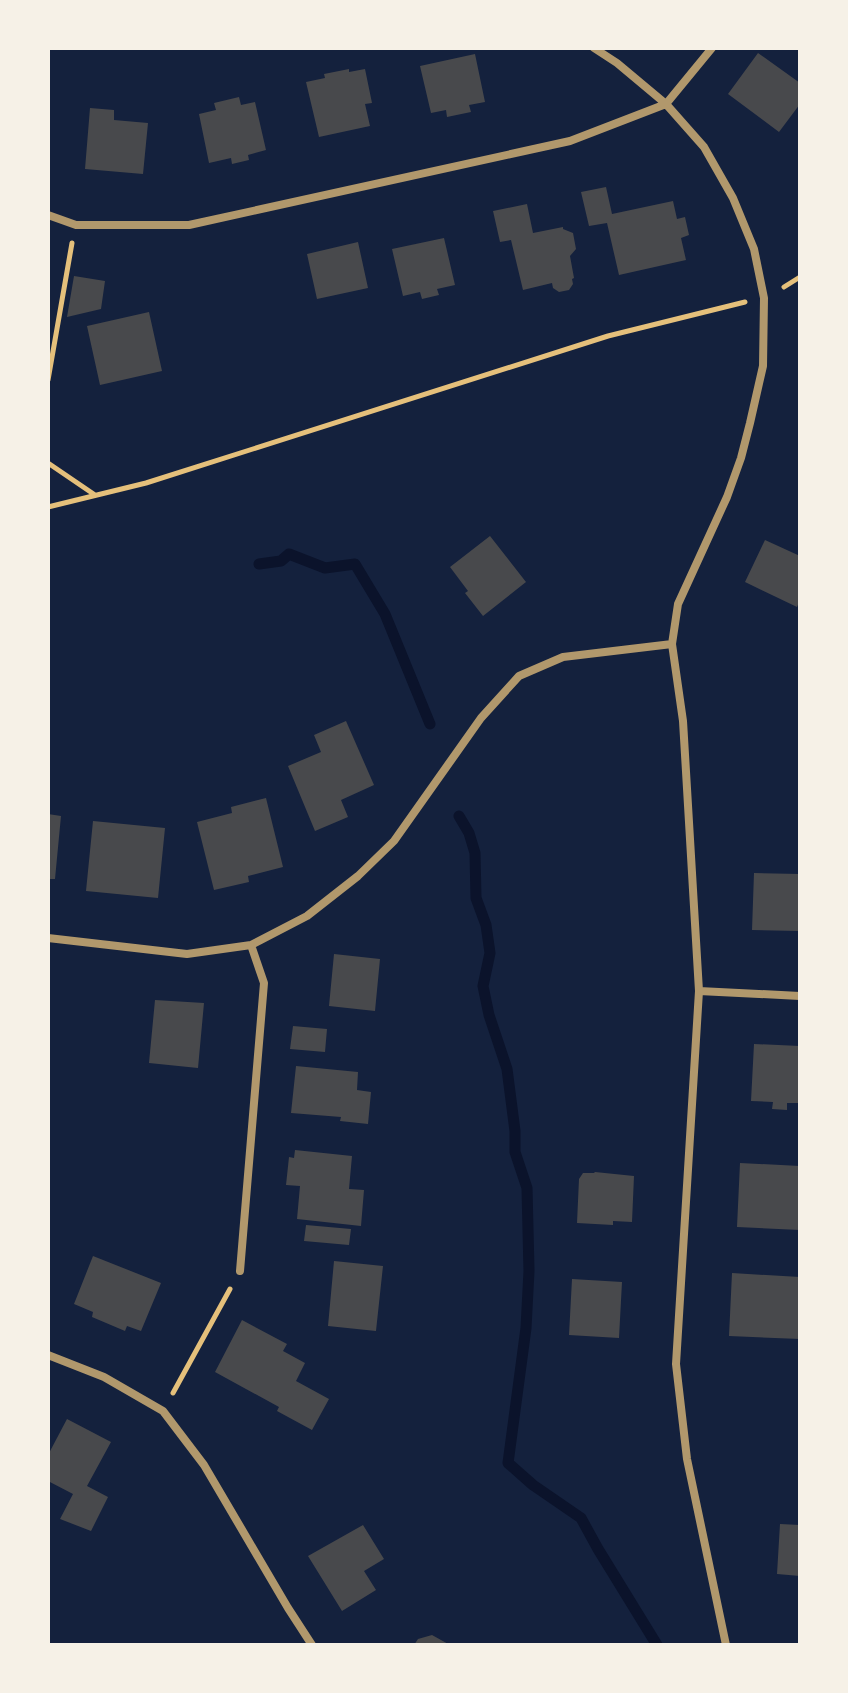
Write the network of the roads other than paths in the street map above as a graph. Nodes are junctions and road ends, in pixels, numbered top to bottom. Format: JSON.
{"nodes":[{"id":1,"x":594,"y":48,"type":"edge"},
{"id":2,"x":712,"y":48,"type":"edge"},
{"id":3,"x":666,"y":104,"type":"junction"},
{"id":4,"x":48,"y":215,"type":"edge"},
{"id":5,"x":672,"y":644,"type":"junction"},
{"id":6,"x":48,"y":938,"type":"edge"},
{"id":7,"x":251,"y":945,"type":"junction"},
{"id":8,"x":699,"y":991,"type":"junction"},
{"id":9,"x":800,"y":996,"type":"edge"},
{"id":10,"x":240,"y":1271,"type":"road end"},
{"id":11,"x":48,"y":1355,"type":"edge"},
{"id":12,"x":312,"y":1645,"type":"edge"},
{"id":13,"x":726,"y":1645,"type":"edge"}],
"edges":[{"from":1,"to":3,"type":"street"},
{"from":2,"to":3,"type":"street"},
{"from":3,"to":4,"type":"street"},
{"from":3,"to":5,"type":"street"},
{"from":5,"to":7,"type":"street"},
{"from":5,"to":8,"type":"street"},
{"from":6,"to":7,"type":"street"},
{"from":7,"to":10,"type":"street"},
{"from":8,"to":9,"type":"street"},
{"from":8,"to":13,"type":"street"},
{"from":11,"to":12,"type":"street"}]}
